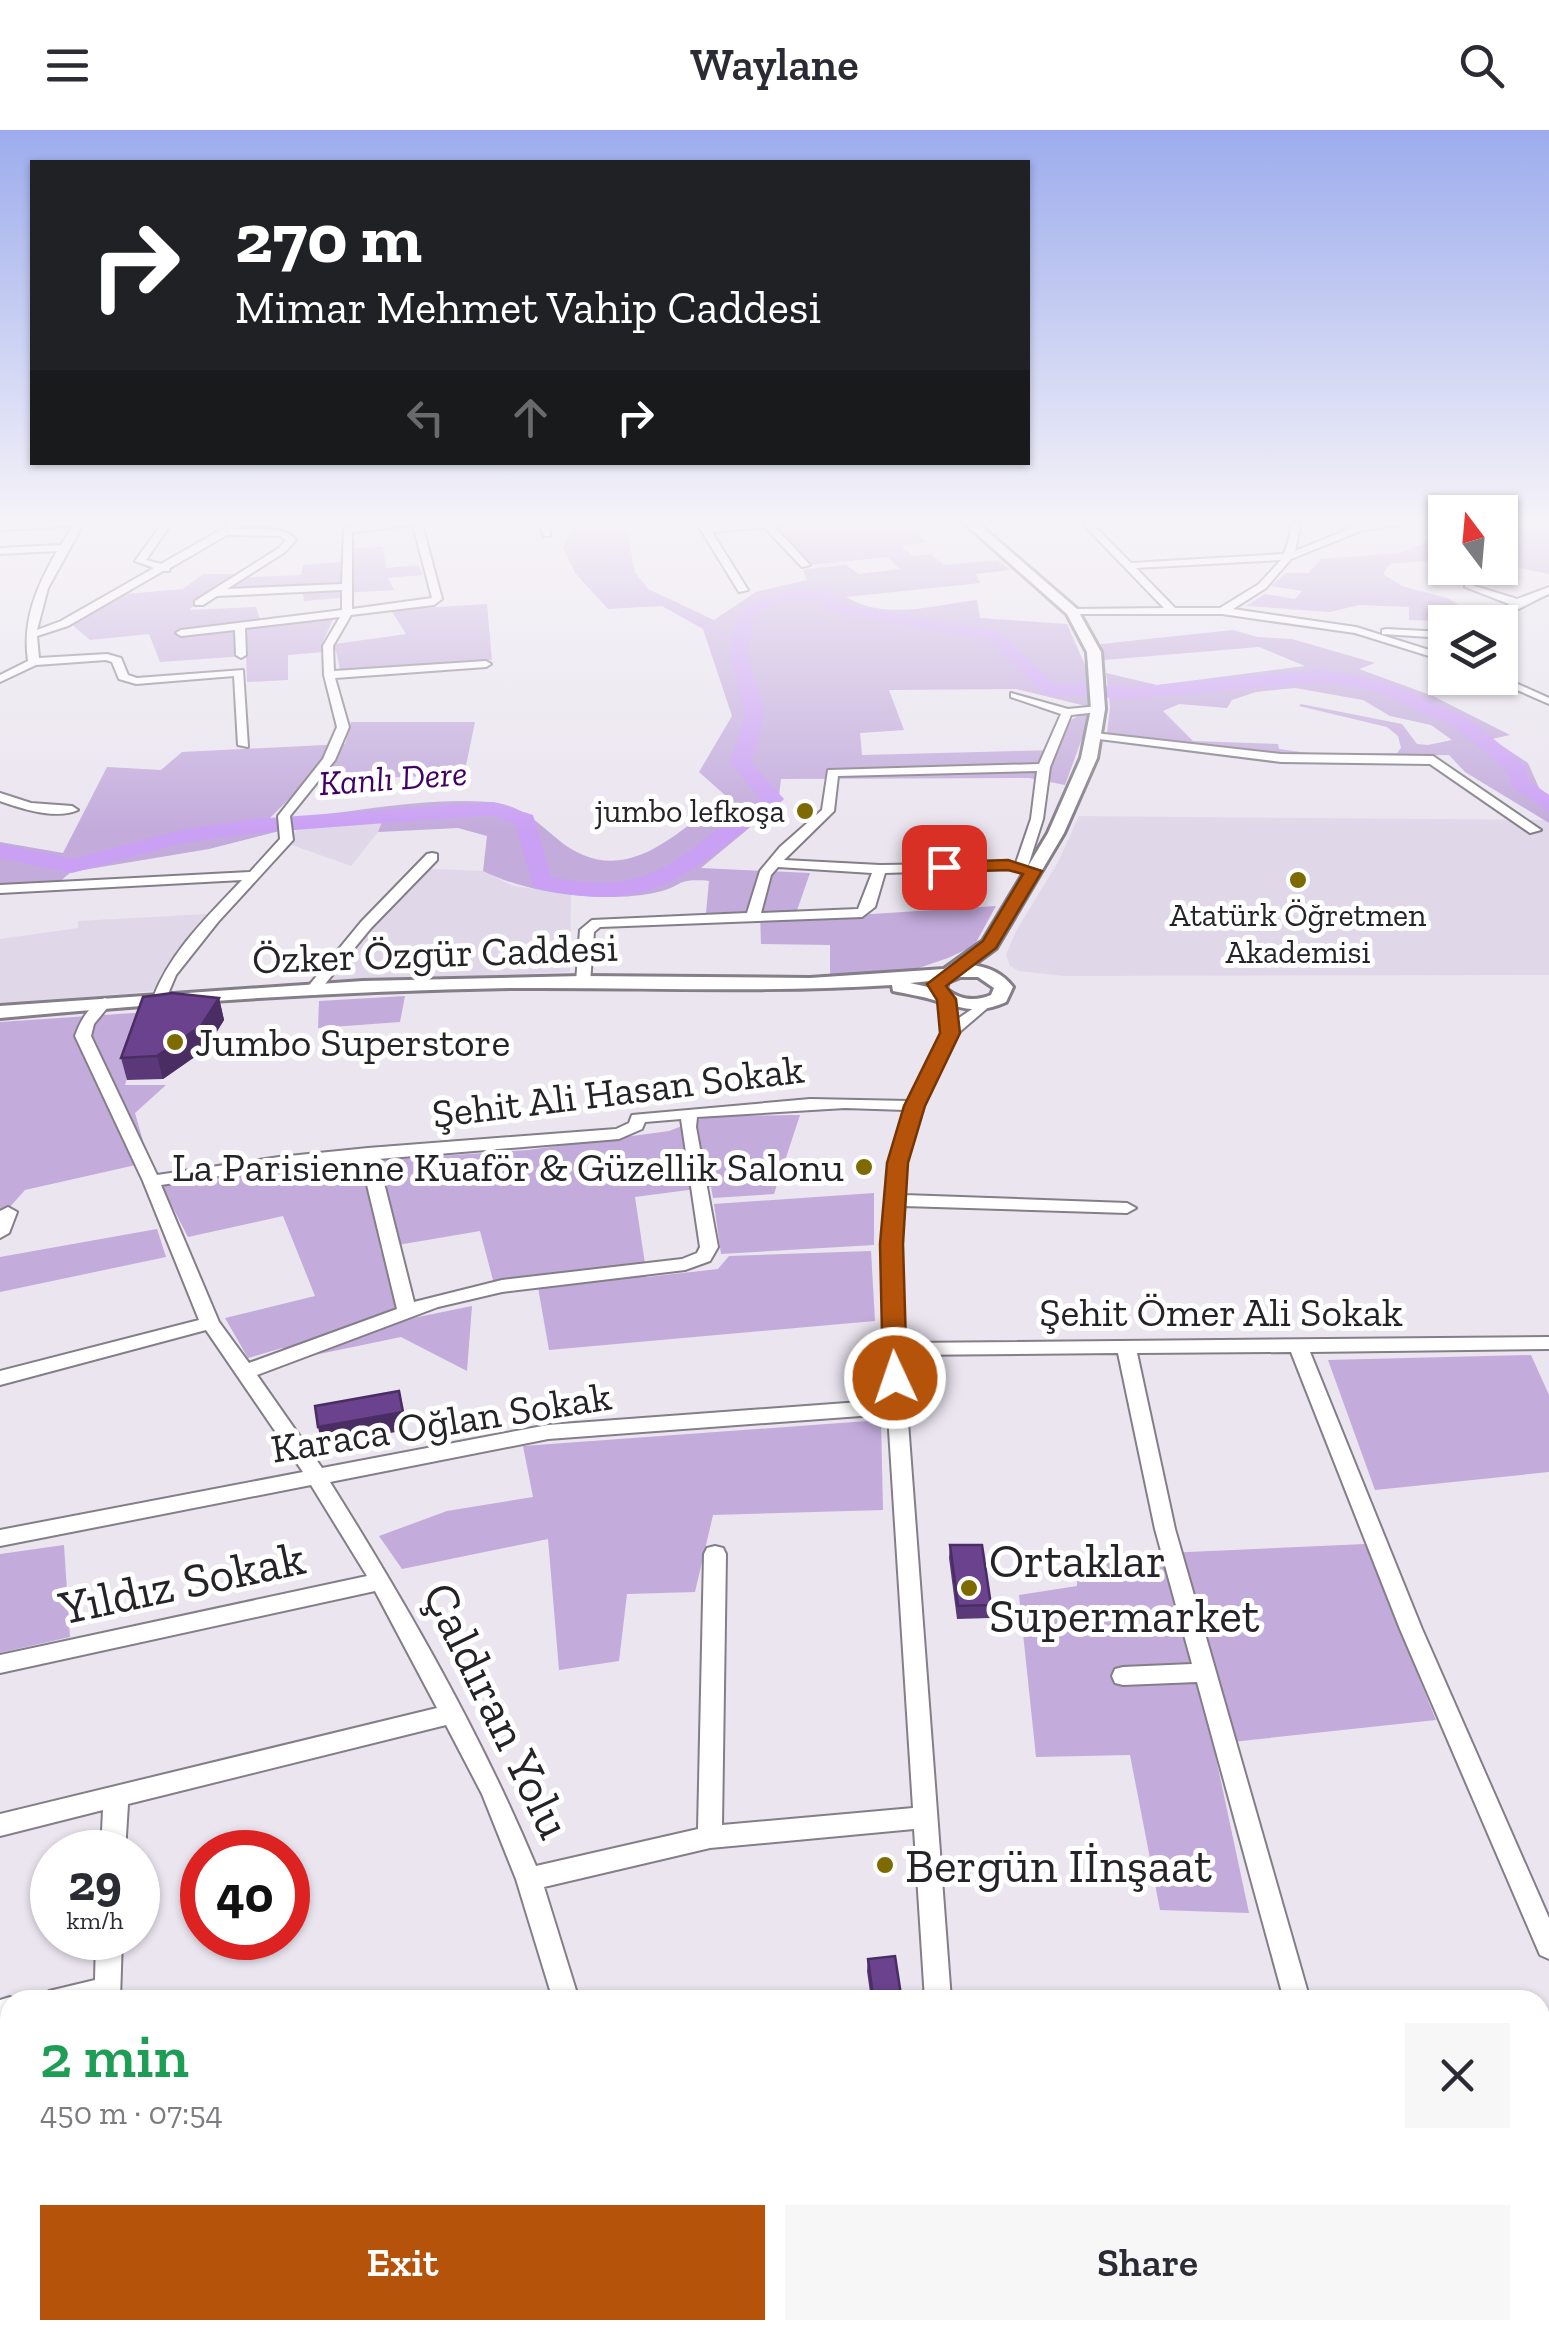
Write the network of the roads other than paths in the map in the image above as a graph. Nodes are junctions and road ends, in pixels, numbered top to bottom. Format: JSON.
{"nodes":[{"id":1,"x":35,"y":624,"type":"edge"},
{"id":2,"x":64,"y":624,"type":"edge"},
{"id":3,"x":254,"y":624,"type":"edge"},
{"id":4,"x":340,"y":624,"type":"edge"},
{"id":5,"x":1079,"y":624,"type":"edge"},
{"id":6,"x":1317,"y":624,"type":"edge"},
{"id":7,"x":240,"y":626,"type":"junction"},
{"id":8,"x":1356,"y":630,"type":"junction"},
{"id":9,"x":181,"y":633,"type":"dead end"},
{"id":10,"x":32,"y":634,"type":"junction"},
{"id":11,"x":1428,"y":634,"type":"edge"},
{"id":12,"x":1428,"y":653,"type":"edge"},
{"id":13,"x":241,"y":654,"type":"dead end"},
{"id":14,"x":34,"y":662,"type":"junction"},
{"id":15,"x":486,"y":664,"type":"dead end"},
{"id":16,"x":329,"y":675,"type":"junction"},
{"id":17,"x":0,"y":679,"type":"edge"},
{"id":18,"x":1518,"y":688,"type":"edge"},
{"id":19,"x":1016,"y":695,"type":"dead end"},
{"id":20,"x":1546,"y":701,"type":"dead end"},
{"id":21,"x":1098,"y":705,"type":"junction"},
{"id":22,"x":1067,"y":712,"type":"junction"},
{"id":23,"x":1096,"y":736,"type":"junction"},
{"id":24,"x":244,"y":746,"type":"dead end"},
{"id":25,"x":1044,"y":767,"type":"junction"},
{"id":26,"x":0,"y":797,"type":"edge"},
{"id":27,"x":72,"y":810,"type":"dead end"},
{"id":28,"x":1535,"y":830,"type":"dead end"},
{"id":29,"x":432,"y":857,"type":"dead end"},
{"id":30,"x":776,"y":863,"type":"junction"},
{"id":31,"x":880,"y":869,"type":"junction"},
{"id":32,"x":1027,"y":870,"type":"junction"},
{"id":33,"x":251,"y":876,"type":"junction"},
{"id":34,"x":0,"y":889,"type":"edge"},
{"id":35,"x":753,"y":916,"type":"junction"},
{"id":36,"x":990,"y":944,"type":"junction"},
{"id":37,"x":948,"y":973,"type":"junction"},
{"id":38,"x":994,"y":976,"type":"junction"},
{"id":39,"x":583,"y":982,"type":"junction"},
{"id":40,"x":872,"y":983,"type":"junction"},
{"id":41,"x":311,"y":992,"type":"junction"},
{"id":42,"x":943,"y":997,"type":"junction"},
{"id":43,"x":160,"y":998,"type":"junction"},
{"id":44,"x":105,"y":1002,"type":"junction"},
{"id":45,"x":984,"y":1004,"type":"junction"},
{"id":46,"x":0,"y":1012,"type":"edge"},
{"id":47,"x":950,"y":1033,"type":"junction"},
{"id":48,"x":914,"y":1106,"type":"junction"},
{"id":49,"x":690,"y":1112,"type":"junction"},
{"id":50,"x":368,"y":1153,"type":"junction"},
{"id":51,"x":151,"y":1181,"type":"junction"},
{"id":52,"x":894,"y":1200,"type":"junction"},
{"id":53,"x":1127,"y":1208,"type":"dead end"},
{"id":54,"x":8,"y":1212,"type":"dead end"},
{"id":55,"x":0,"y":1233,"type":"edge"},
{"id":56,"x":407,"y":1311,"type":"junction"},
{"id":57,"x":210,"y":1323,"type":"junction"},
{"id":58,"x":1549,"y":1343,"type":"edge"},
{"id":59,"x":1299,"y":1348,"type":"junction"},
{"id":60,"x":893,"y":1349,"type":"junction"},
{"id":61,"x":1128,"y":1349,"type":"junction"},
{"id":62,"x":245,"y":1372,"type":"junction"},
{"id":63,"x":0,"y":1378,"type":"edge"},
{"id":64,"x":897,"y":1406,"type":"junction"},
{"id":65,"x":314,"y":1476,"type":"junction"},
{"id":66,"x":0,"y":1538,"type":"edge"},
{"id":67,"x":715,"y":1554,"type":"dead end"},
{"id":68,"x":381,"y":1581,"type":"junction"},
{"id":69,"x":0,"y":1664,"type":"edge"},
{"id":70,"x":1204,"y":1673,"type":"junction"},
{"id":71,"x":1124,"y":1676,"type":"dead end"},
{"id":72,"x":450,"y":1714,"type":"junction"},
{"id":73,"x":116,"y":1797,"type":"junction"},
{"id":74,"x":927,"y":1818,"type":"junction"},
{"id":75,"x":0,"y":1825,"type":"edge"},
{"id":76,"x":114,"y":1830,"type":"edge"},
{"id":77,"x":710,"y":1837,"type":"junction"},
{"id":78,"x":530,"y":1879,"type":"junction"},
{"id":79,"x":1549,"y":1947,"type":"edge"},
{"id":80,"x":108,"y":1960,"type":"edge"},
{"id":81,"x":106,"y":1990,"type":"edge"},
{"id":82,"x":563,"y":1990,"type":"edge"},
{"id":83,"x":937,"y":1990,"type":"edge"},
{"id":84,"x":1293,"y":1990,"type":"edge"}],
"edges":[{"from":1,"to":10,"type":"street"},
{"from":2,"to":10,"type":"street"},
{"from":3,"to":7,"type":"street"},
{"from":4,"to":16,"type":"street"},
{"from":5,"to":21,"type":"main road"},
{"from":6,"to":8,"type":"street"},
{"from":7,"to":9,"type":"street"},
{"from":7,"to":13,"type":"street"},
{"from":8,"to":11,"type":"street"},
{"from":8,"to":12,"type":"street"},
{"from":10,"to":14,"type":"street"},
{"from":14,"to":17,"type":"street"},
{"from":14,"to":24,"type":"street"},
{"from":15,"to":16,"type":"street"},
{"from":16,"to":33,"type":"street"},
{"from":18,"to":20,"type":"street"},
{"from":19,"to":22,"type":"street"},
{"from":21,"to":22,"type":"street"},
{"from":21,"to":23,"type":"main road"},
{"from":22,"to":25,"type":"street"},
{"from":23,"to":28,"type":"street"},
{"from":23,"to":32,"type":"main road"},
{"from":25,"to":30,"type":"street"},
{"from":25,"to":32,"type":"street"},
{"from":26,"to":27,"type":"street"},
{"from":29,"to":41,"type":"street"},
{"from":30,"to":31,"type":"street"},
{"from":30,"to":35,"type":"street"},
{"from":31,"to":32,"type":"street"},
{"from":31,"to":35,"type":"street"},
{"from":32,"to":36,"type":"main road"},
{"from":33,"to":34,"type":"street"},
{"from":33,"to":43,"type":"street"},
{"from":35,"to":39,"type":"street"},
{"from":36,"to":37,"type":"main road"},
{"from":36,"to":38,"type":"main road"},
{"from":37,"to":38,"type":"main road","name":"Özker Özgür Caddesi"},
{"from":37,"to":40,"type":"main road","name":"Özker Özgür Caddesi"},
{"from":37,"to":42,"type":"main road"},
{"from":38,"to":45,"type":"main road"},
{"from":39,"to":40,"type":"main road","name":"Özker Özgür Caddesi"},
{"from":39,"to":41,"type":"main road","name":"Özker Özgür Caddesi"},
{"from":40,"to":42,"type":"main road","name":"Özker Özgür Caddesi"},
{"from":41,"to":43,"type":"main road","name":"Özker Özgür Caddesi"},
{"from":42,"to":45,"type":"main road","name":"Özker Özgür Caddesi"},
{"from":42,"to":47,"type":"street"},
{"from":43,"to":44,"type":"main road","name":"Özker Özgür Caddesi"},
{"from":44,"to":46,"type":"main road","name":"Özker Özgür Caddesi"},
{"from":44,"to":51,"type":"street","name":"Çaldıran Yolu"},
{"from":45,"to":47,"type":"street"},
{"from":47,"to":48,"type":"street"},
{"from":48,"to":49,"type":"street","name":"Şehit Ali Hasan Sokak"},
{"from":48,"to":52,"type":"street"},
{"from":49,"to":50,"type":"street","name":"Şehit Ali Hasan Sokak"},
{"from":49,"to":56,"type":"street"},
{"from":50,"to":51,"type":"street","name":"Şehit Ali Hasan Sokak"},
{"from":50,"to":56,"type":"street"},
{"from":51,"to":57,"type":"street","name":"Çaldıran Yolu"},
{"from":52,"to":53,"type":"street"},
{"from":52,"to":60,"type":"street"},
{"from":54,"to":55,"type":"street"},
{"from":56,"to":62,"type":"street"},
{"from":57,"to":62,"type":"street","name":"Çaldıran Yolu"},
{"from":57,"to":63,"type":"street"},
{"from":58,"to":59,"type":"street","name":"Şehit Ömer Ali Sokak"},
{"from":59,"to":61,"type":"street","name":"Şehit Ömer Ali Sokak"},
{"from":59,"to":79,"type":"street"},
{"from":60,"to":61,"type":"street","name":"Şehit Ömer Ali Sokak"},
{"from":60,"to":64,"type":"street"},
{"from":61,"to":70,"type":"street"},
{"from":62,"to":65,"type":"street","name":"Çaldıran Yolu"},
{"from":64,"to":65,"type":"street","name":"Karaca Oğlan Sokak"},
{"from":64,"to":74,"type":"street"},
{"from":65,"to":66,"type":"street","name":"Karaca Oğlan Sokak"},
{"from":65,"to":68,"type":"street","name":"Çaldıran Yolu"},
{"from":67,"to":77,"type":"street"},
{"from":68,"to":69,"type":"street","name":"Yıldız Sokak"},
{"from":68,"to":72,"type":"street","name":"Çaldıran Yolu"},
{"from":70,"to":71,"type":"street"},
{"from":70,"to":84,"type":"street"},
{"from":72,"to":73,"type":"street"},
{"from":72,"to":78,"type":"street","name":"Çaldıran Yolu"},
{"from":73,"to":75,"type":"street"},
{"from":73,"to":76,"type":"street"},
{"from":74,"to":77,"type":"street"},
{"from":74,"to":83,"type":"street"},
{"from":77,"to":78,"type":"street"},
{"from":78,"to":82,"type":"street","name":"Çaldıran Yolu"},
{"from":80,"to":81,"type":"street"}]}
